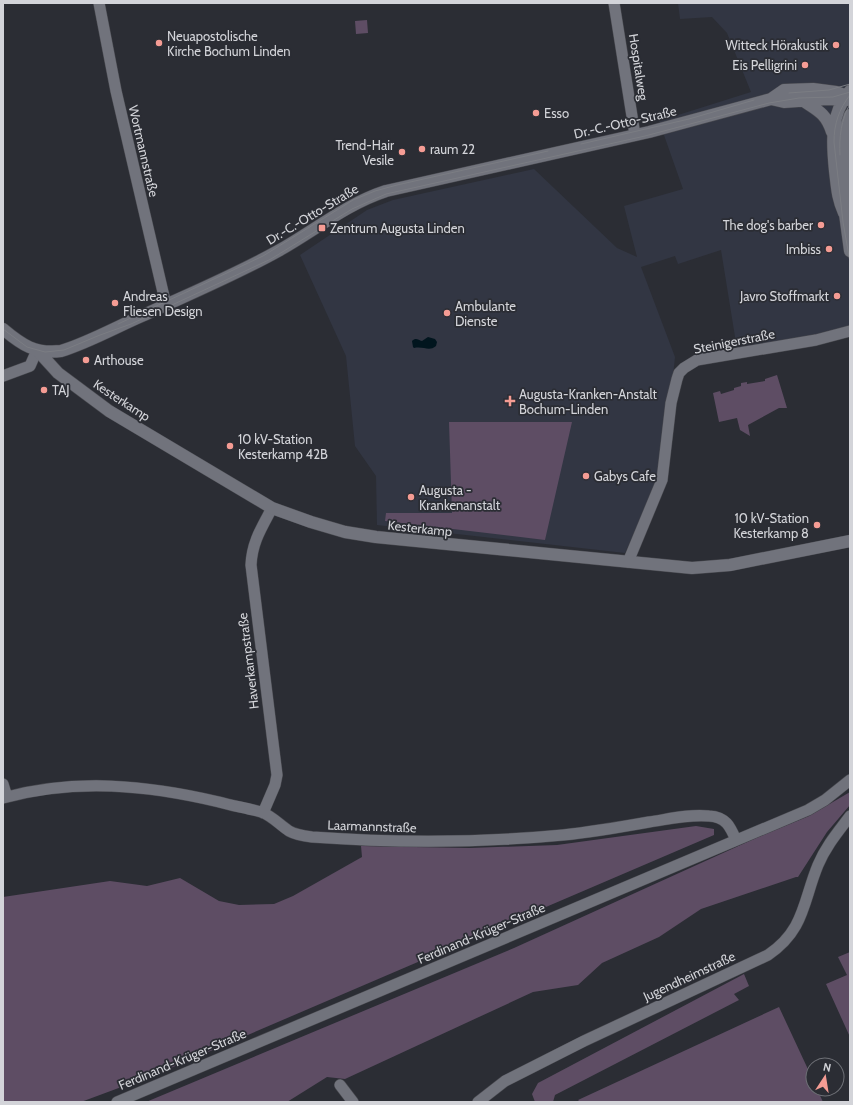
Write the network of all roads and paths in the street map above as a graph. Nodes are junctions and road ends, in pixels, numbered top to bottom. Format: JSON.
{"nodes":[{"id":1,"x":99,"y":3,"type":"edge"},
{"id":2,"x":614,"y":3,"type":"edge"},
{"id":3,"x":848,"y":97,"type":"edge"},
{"id":4,"x":771,"y":99,"type":"junction"},
{"id":5,"x":802,"y":100,"type":"junction"},
{"id":6,"x":850,"y":116,"type":"edge"},
{"id":7,"x":832,"y":132,"type":"junction"},
{"id":8,"x":635,"y":135,"type":"junction"},
{"id":9,"x":845,"y":214,"type":"junction"},
{"id":10,"x":850,"y":251,"type":"edge"},
{"id":11,"x":166,"y":305,"type":"junction"},
{"id":12,"x":3,"y":329,"type":"edge"},
{"id":13,"x":850,"y":331,"type":"edge"},
{"id":14,"x":37,"y":350,"type":"junction"},
{"id":15,"x":3,"y":376,"type":"edge"},
{"id":16,"x":272,"y":508,"type":"junction"},
{"id":17,"x":850,"y":541,"type":"edge"},
{"id":18,"x":628,"y":562,"type":"junction"},
{"id":19,"x":850,"y":780,"type":"edge"},
{"id":20,"x":3,"y":784,"type":"edge"},
{"id":21,"x":5,"y":798,"type":"edge"},
{"id":22,"x":263,"y":813,"type":"junction"},
{"id":23,"x":850,"y":816,"type":"edge"},
{"id":24,"x":736,"y":840,"type":"junction"},
{"id":25,"x":340,"y":1085,"type":"dead end"},
{"id":26,"x":117,"y":1102,"type":"edge"},
{"id":27,"x":352,"y":1102,"type":"edge"},
{"id":28,"x":478,"y":1102,"type":"edge"}],
"edges":[{"from":1,"to":11,"type":"street","name":"Wortmannstraße"},
{"from":2,"to":8,"type":"street","name":"Hospitalweg"},
{"from":3,"to":4,"type":"street","name":"Dr.-C.-Otto-Straße"},
{"from":3,"to":5,"type":"street","name":"Dr.-C.-Otto-Straße"},
{"from":3,"to":7,"type":"street"},
{"from":4,"to":5,"type":"street","name":"Dr.-C.-Otto-Straße"},
{"from":4,"to":8,"type":"street","name":"Dr.-C.-Otto-Straße"},
{"from":5,"to":7,"type":"street"},
{"from":6,"to":9,"type":"street"},
{"from":7,"to":9,"type":"street"},
{"from":8,"to":11,"type":"street","name":"Dr.-C.-Otto-Straße"},
{"from":9,"to":10,"type":"street"},
{"from":11,"to":14,"type":"street","name":"Dr.-C.-Otto-Straße"},
{"from":12,"to":14,"type":"street","name":"Dr.-C.-Otto-Straße"},
{"from":13,"to":18,"type":"street","name":"Steinigerstraße"},
{"from":14,"to":15,"type":"street"},
{"from":14,"to":16,"type":"street","name":"Kesterkamp"},
{"from":16,"to":18,"type":"street","name":"Kesterkamp"},
{"from":16,"to":22,"type":"street","name":"Haverkampstraße"},
{"from":17,"to":18,"type":"street","name":"Kesterkamp"},
{"from":19,"to":24,"type":"street","name":"Ferdinand-Krüger-Straße"},
{"from":20,"to":21,"type":"street"},
{"from":21,"to":22,"type":"street","name":"Laarmannstraße"},
{"from":22,"to":24,"type":"street","name":"Laarmannstraße"},
{"from":23,"to":28,"type":"street","name":"Jugendheimstraße"},
{"from":24,"to":26,"type":"street","name":"Ferdinand-Krüger-Straße"},
{"from":25,"to":27,"type":"street"}]}
